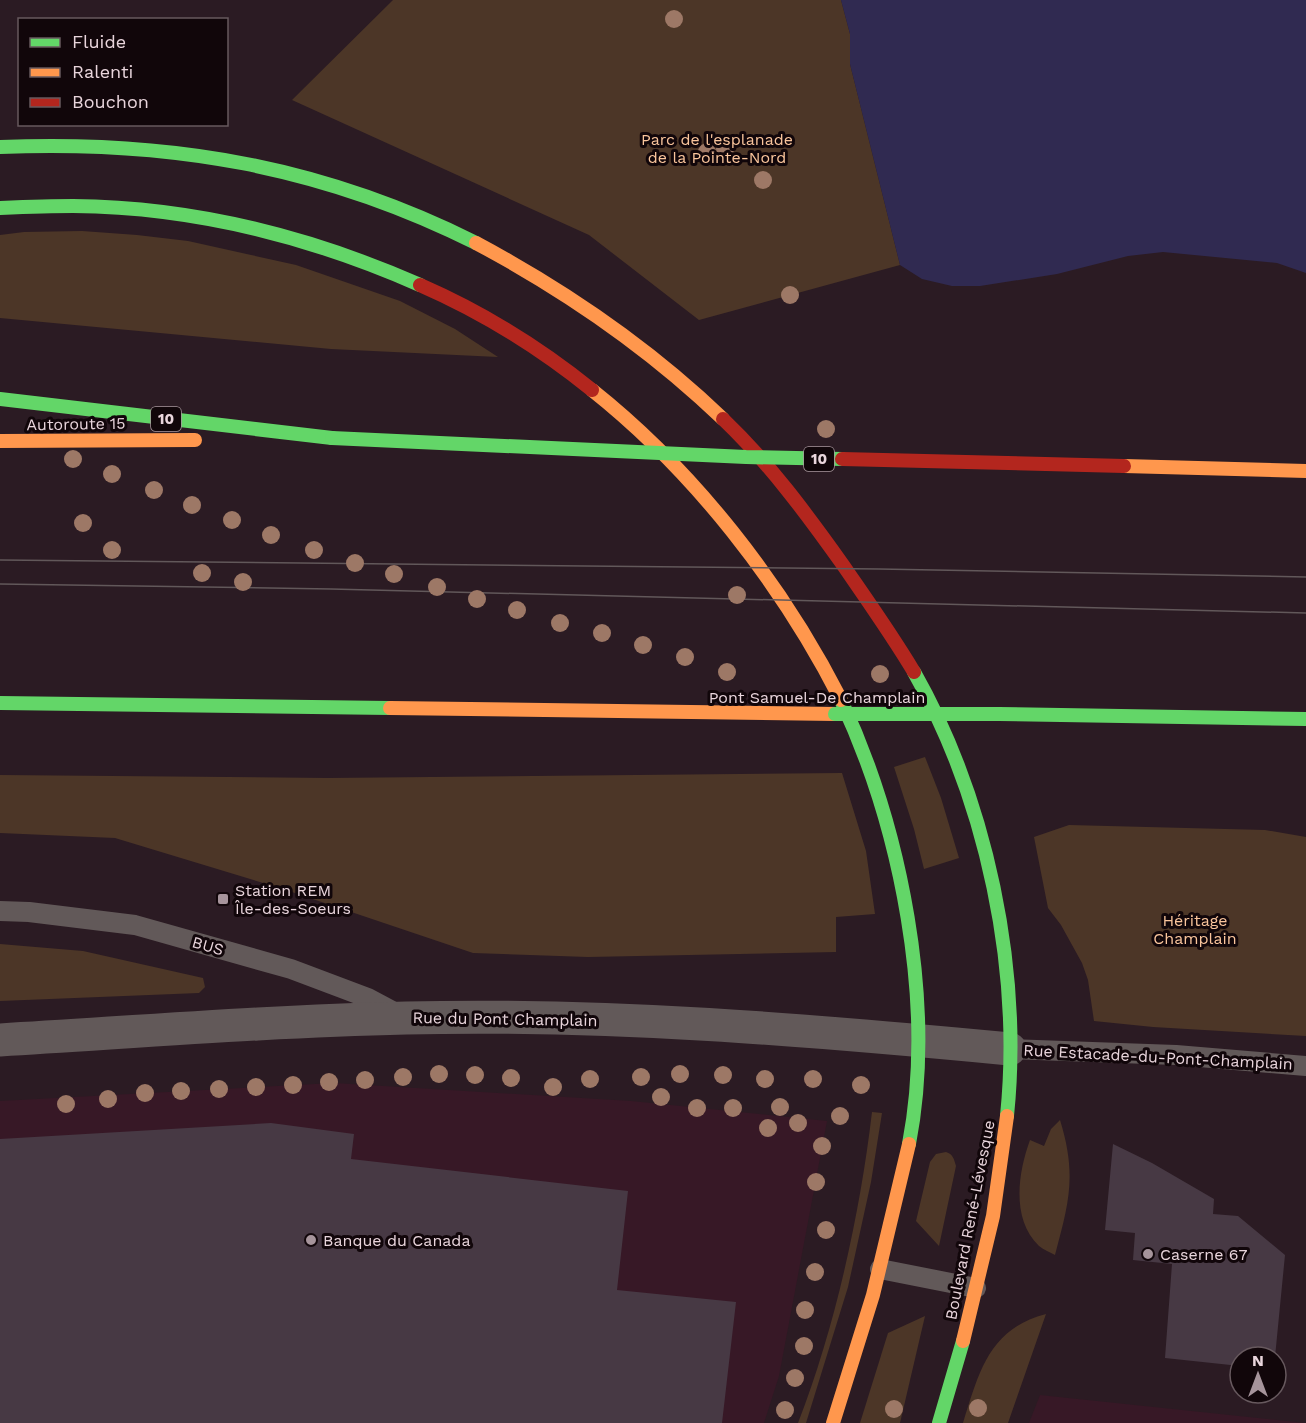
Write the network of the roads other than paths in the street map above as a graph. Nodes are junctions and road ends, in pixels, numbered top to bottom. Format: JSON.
{"nodes":[{"id":1,"x":0,"y":147,"type":"edge"},
{"id":2,"x":0,"y":208,"type":"edge"},
{"id":3,"x":0,"y":399,"type":"edge"},
{"id":4,"x":332,"y":438,"type":"junction"},
{"id":5,"x":0,"y":441,"type":"edge"},
{"id":6,"x":1306,"y":471,"type":"edge"},
{"id":7,"x":0,"y":703,"type":"edge"},
{"id":8,"x":1306,"y":719,"type":"edge"},
{"id":9,"x":0,"y":911,"type":"edge"},
{"id":10,"x":406,"y":1018,"type":"junction"},
{"id":11,"x":0,"y":1040,"type":"edge"},
{"id":12,"x":919,"y":1040,"type":"junction"},
{"id":13,"x":1010,"y":1049,"type":"junction"},
{"id":14,"x":1306,"y":1066,"type":"edge"},
{"id":15,"x":880,"y":1269,"type":"junction"},
{"id":16,"x":976,"y":1288,"type":"junction"},
{"id":17,"x":833,"y":1423,"type":"edge"},
{"id":18,"x":939,"y":1423,"type":"edge"}],
"edges":[{"from":1,"to":13,"type":"main road","name":"Boulevard René-Lévesque"},
{"from":2,"to":12,"type":"main road"},
{"from":3,"to":4,"type":"main road","number":"10"},
{"from":4,"to":5,"type":"main road","name":"Autoroute 15"},
{"from":4,"to":6,"type":"main road","number":"10","bridge":true},
{"from":7,"to":8,"type":"main road","name":"Pont Samuel-De Champlain","bridge":true},
{"from":9,"to":10,"type":"lane","name":"BUS"},
{"from":10,"to":11,"type":"street","name":"Rue du Pont Champlain"},
{"from":10,"to":12,"type":"street","name":"Rue du Pont Champlain"},
{"from":12,"to":13,"type":"street","name":"Rue du Pont Champlain"},
{"from":12,"to":15,"type":"main road"},
{"from":13,"to":14,"type":"lane","name":"Rue Estacade-du-Pont-Champlain"},
{"from":13,"to":16,"type":"main road","name":"Boulevard René-Lévesque"},
{"from":15,"to":16,"type":"lane"},
{"from":15,"to":17,"type":"main road"},
{"from":16,"to":18,"type":"main road","name":"Boulevard René-Lévesque"}]}
